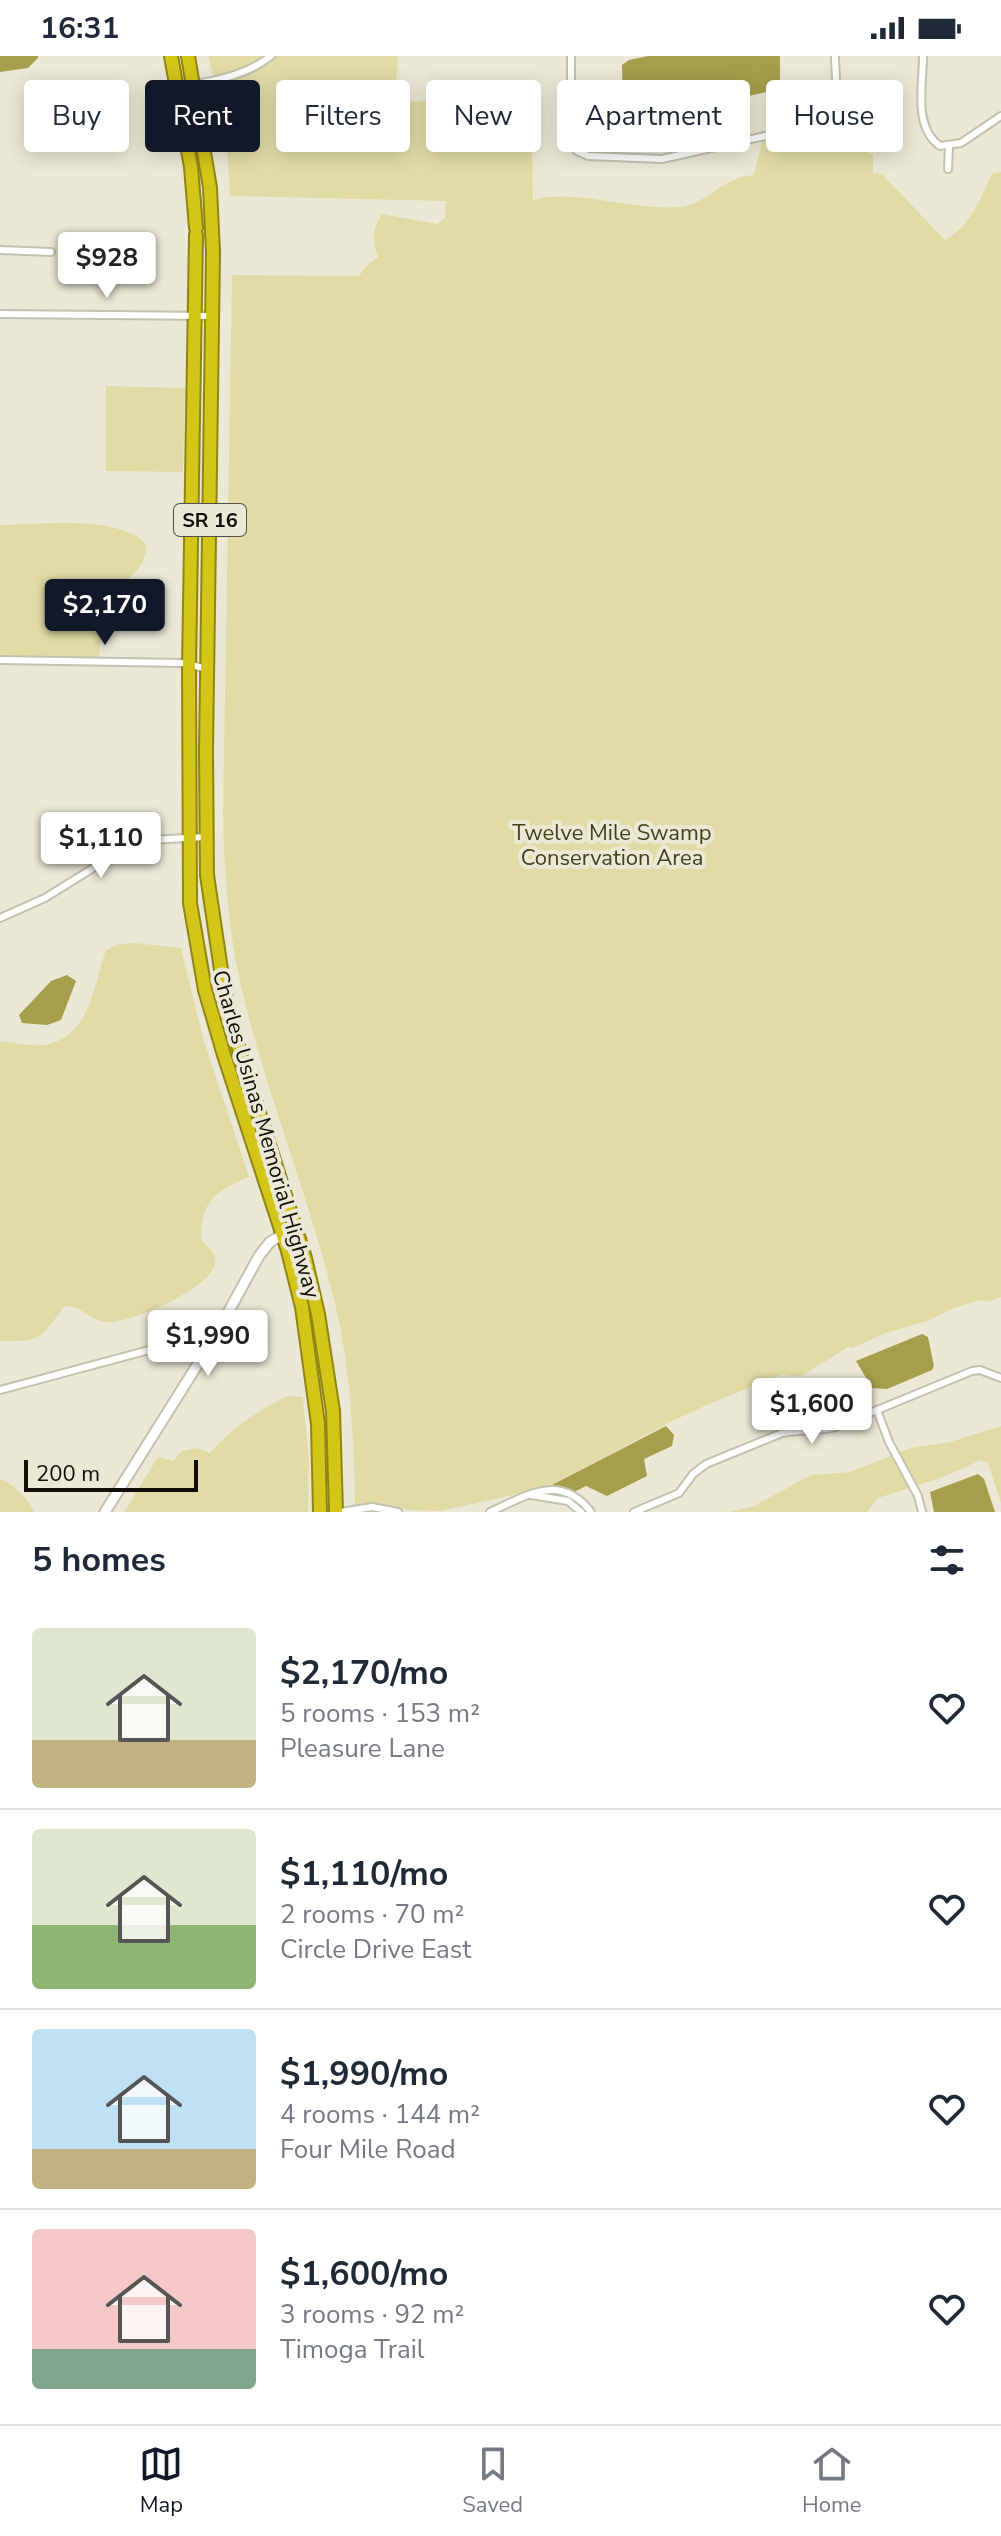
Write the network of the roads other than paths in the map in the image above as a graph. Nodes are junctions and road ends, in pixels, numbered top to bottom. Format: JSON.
{"nodes":[{"id":1,"x":171,"y":56,"type":"edge"},
{"id":2,"x":188,"y":56,"type":"edge"},
{"id":3,"x":271,"y":56,"type":"edge"},
{"id":4,"x":571,"y":56,"type":"edge"},
{"id":5,"x":835,"y":56,"type":"edge"},
{"id":6,"x":923,"y":56,"type":"edge"},
{"id":7,"x":176,"y":80,"type":"edge"},
{"id":8,"x":192,"y":80,"type":"edge"},
{"id":9,"x":214,"y":80,"type":"edge"},
{"id":10,"x":1001,"y":116,"type":"edge"},
{"id":11,"x":949,"y":146,"type":"junction"},
{"id":12,"x":188,"y":152,"type":"edge"},
{"id":13,"x":204,"y":152,"type":"edge"},
{"id":14,"x":948,"y":169,"type":"dead end"},
{"id":15,"x":0,"y":250,"type":"edge"},
{"id":16,"x":51,"y":252,"type":"dead end"},
{"id":17,"x":0,"y":314,"type":"edge"},
{"id":18,"x":196,"y":316,"type":"junction"},
{"id":19,"x":213,"y":316,"type":"junction"},
{"id":20,"x":0,"y":660,"type":"edge"},
{"id":21,"x":189,"y":667,"type":"junction"},
{"id":22,"x":208,"y":669,"type":"junction"},
{"id":23,"x":189,"y":837,"type":"junction"},
{"id":24,"x":206,"y":837,"type":"junction"},
{"id":25,"x":0,"y":918,"type":"edge"},
{"id":26,"x":295,"y":1228,"type":"junction"},
{"id":27,"x":282,"y":1234,"type":"junction"},
{"id":28,"x":213,"y":1340,"type":"junction"},
{"id":29,"x":1001,"y":1378,"type":"edge"},
{"id":30,"x":0,"y":1390,"type":"edge"},
{"id":31,"x":877,"y":1410,"type":"junction"},
{"id":32,"x":318,"y":1424,"type":"junction"},
{"id":33,"x":527,"y":1495,"type":"junction"},
{"id":34,"x":384,"y":1511,"type":"edge"},
{"id":35,"x":105,"y":1512,"type":"edge"},
{"id":36,"x":320,"y":1512,"type":"edge"},
{"id":37,"x":337,"y":1512,"type":"edge"},
{"id":38,"x":398,"y":1512,"type":"edge"},
{"id":39,"x":490,"y":1512,"type":"edge"},
{"id":40,"x":581,"y":1512,"type":"edge"},
{"id":41,"x":591,"y":1512,"type":"edge"},
{"id":42,"x":634,"y":1512,"type":"edge"},
{"id":43,"x":922,"y":1512,"type":"edge"}],
"edges":[{"from":1,"to":7,"type":"highway","name":"Charles Usinas Memorial Highway","number":"SR 16"},
{"from":2,"to":8,"type":"highway","name":"Charles Usinas Memorial Highway","number":"SR 16"},
{"from":3,"to":9,"type":"street"},
{"from":4,"to":5,"type":"street"},
{"from":6,"to":11,"type":"street"},
{"from":10,"to":11,"type":"street"},
{"from":11,"to":14,"type":"street"},
{"from":12,"to":18,"type":"highway","name":"Charles Usinas Memorial Highway","number":"SR 16"},
{"from":13,"to":19,"type":"highway","name":"Charles Usinas Memorial Highway","number":"SR 16"},
{"from":15,"to":16,"type":"street"},
{"from":17,"to":18,"type":"street"},
{"from":18,"to":19,"type":"street"},
{"from":18,"to":21,"type":"highway","name":"Charles Usinas Memorial Highway","number":"SR 16"},
{"from":19,"to":22,"type":"highway","name":"Charles Usinas Memorial Highway","number":"SR 16"},
{"from":20,"to":21,"type":"street"},
{"from":21,"to":22,"type":"street"},
{"from":21,"to":23,"type":"highway","name":"Charles Usinas Memorial Highway","number":"SR 16"},
{"from":22,"to":24,"type":"highway","name":"Charles Usinas Memorial Highway","number":"SR 16"},
{"from":23,"to":24,"type":"street"},
{"from":23,"to":25,"type":"street"},
{"from":23,"to":27,"type":"highway","name":"Charles Usinas Memorial Highway","number":"SR 16"},
{"from":24,"to":26,"type":"highway","name":"Charles Usinas Memorial Highway","number":"SR 16"},
{"from":26,"to":27,"type":"main road"},
{"from":26,"to":37,"type":"highway","name":"Charles Usinas Memorial Highway","number":"SR 16"},
{"from":27,"to":28,"type":"main road"},
{"from":27,"to":32,"type":"highway","name":"Charles Usinas Memorial Highway","number":"SR 16"},
{"from":28,"to":30,"type":"street"},
{"from":28,"to":35,"type":"main road"},
{"from":29,"to":31,"type":"street"},
{"from":31,"to":42,"type":"street"},
{"from":31,"to":43,"type":"street"},
{"from":32,"to":36,"type":"highway","name":"Charles Usinas Memorial Highway","number":"SR 16"},
{"from":32,"to":37,"type":"highway"},
{"from":33,"to":39,"type":"street"},
{"from":33,"to":40,"type":"street"},
{"from":33,"to":41,"type":"street"},
{"from":34,"to":37,"type":"street"},
{"from":34,"to":38,"type":"street"}]}
